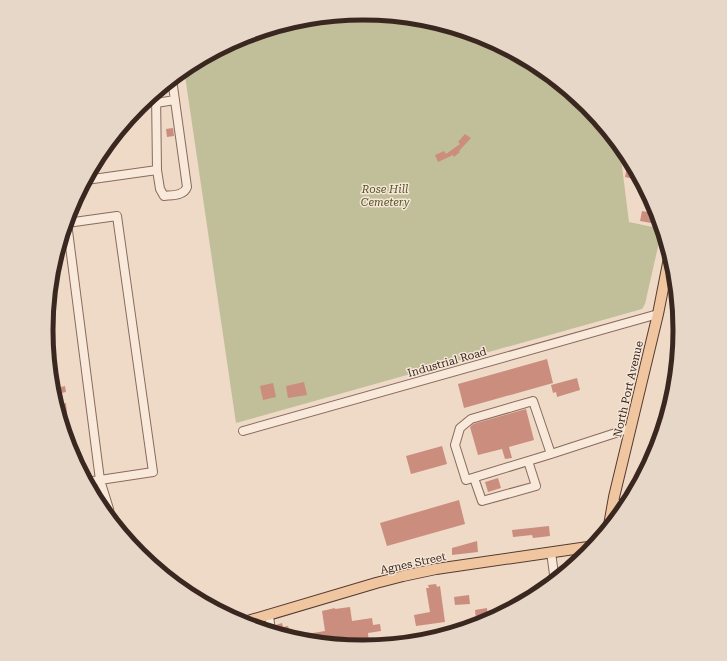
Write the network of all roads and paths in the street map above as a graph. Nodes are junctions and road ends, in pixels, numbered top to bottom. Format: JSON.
{"nodes":[{"id":1,"x":173,"y":85,"type":"edge"},
{"id":2,"x":175,"y":100,"type":"junction"},
{"id":3,"x":156,"y":102,"type":"joint"},
{"id":4,"x":157,"y":170,"type":"junction"},
{"id":5,"x":93,"y":179,"type":"edge"},
{"id":6,"x":73,"y":222,"type":"edge"},
{"id":7,"x":68,"y":233,"type":"edge"},
{"id":8,"x":667,"y":267,"type":"edge"},
{"id":9,"x":658,"y":314,"type":"junction"},
{"id":10,"x":631,"y":428,"type":"junction"},
{"id":11,"x":243,"y":431,"type":"dead end"},
{"id":12,"x":551,"y":454,"type":"junction"},
{"id":13,"x":528,"y":461,"type":"junction"},
{"id":14,"x":474,"y":478,"type":"junction"},
{"id":15,"x":100,"y":480,"type":"junction"},
{"id":16,"x":92,"y":481,"type":"edge"},
{"id":17,"x":613,"y":504,"type":"junction"},
{"id":18,"x":621,"y":505,"type":"edge"},
{"id":19,"x":109,"y":508,"type":"edge"},
{"id":20,"x":611,"y":519,"type":"edge"},
{"id":21,"x":586,"y":547,"type":"edge"},
{"id":22,"x":551,"y":552,"type":"junction"},
{"id":23,"x":554,"y":576,"type":"edge"},
{"id":24,"x":269,"y":615,"type":"junction"},
{"id":25,"x":252,"y":620,"type":"edge"},
{"id":26,"x":271,"y":627,"type":"edge"}],
"edges":[{"from":1,"to":2,"type":"street"},
{"from":2,"to":3,"type":"street"},
{"from":2,"to":4,"type":"street"},
{"from":3,"to":4,"type":"street"},
{"from":4,"to":5,"type":"street"},
{"from":6,"to":15,"type":"street"},
{"from":7,"to":15,"type":"street"},
{"from":8,"to":9,"type":"main road","name":"North Port Avenue"},
{"from":9,"to":10,"type":"main road","name":"North Port Avenue"},
{"from":9,"to":11,"type":"street","name":"Industrial Road"},
{"from":10,"to":12,"type":"street"},
{"from":10,"to":17,"type":"main road","name":"North Port Avenue"},
{"from":12,"to":13,"type":"street"},
{"from":12,"to":14,"type":"street"},
{"from":13,"to":14,"type":"street"},
{"from":13,"to":14,"type":"street"},
{"from":15,"to":16,"type":"street"},
{"from":15,"to":19,"type":"street"},
{"from":17,"to":18,"type":"street"},
{"from":17,"to":20,"type":"main road","name":"North Port Avenue"},
{"from":21,"to":22,"type":"main road","name":"Agnes Street"},
{"from":22,"to":23,"type":"street"},
{"from":22,"to":24,"type":"main road","name":"Agnes Street"},
{"from":24,"to":25,"type":"main road","name":"Agnes Street"},
{"from":24,"to":26,"type":"street"}]}
